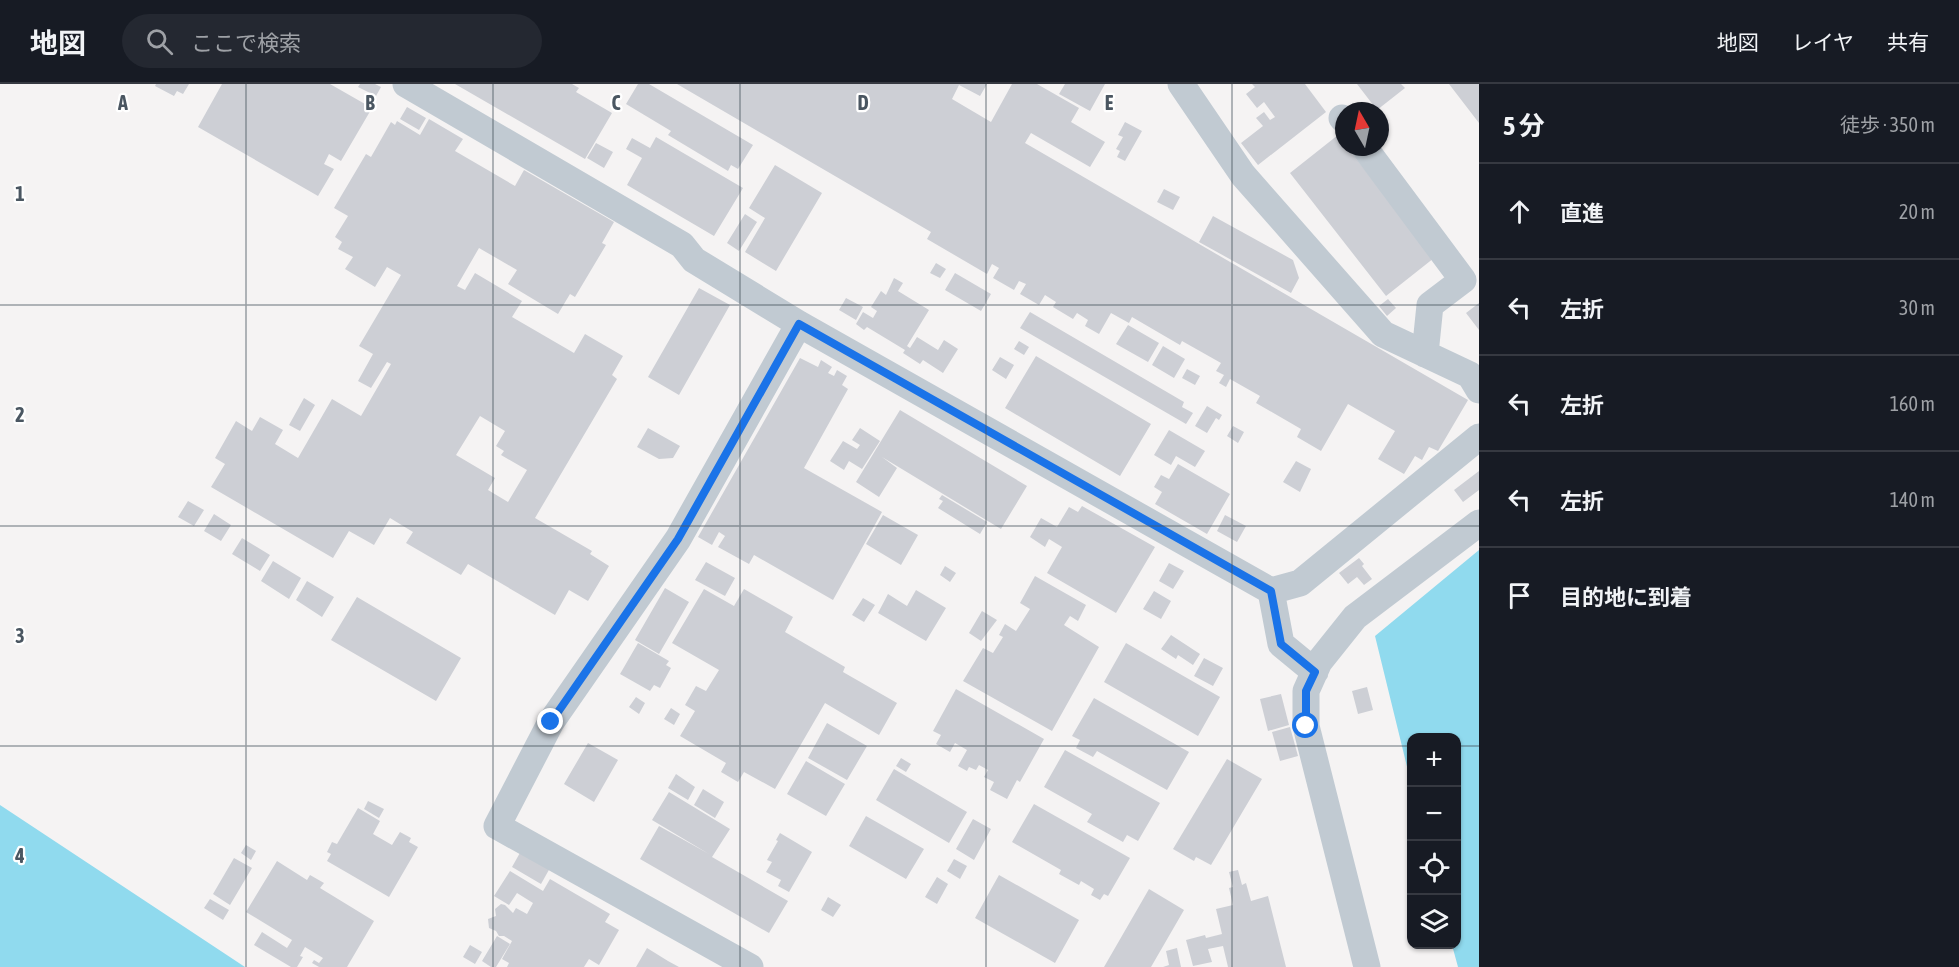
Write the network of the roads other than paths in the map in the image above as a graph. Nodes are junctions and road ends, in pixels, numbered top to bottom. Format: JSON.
{"nodes":[{"id":1,"x":406,"y":84,"type":"edge"},
{"id":2,"x":1180,"y":84,"type":"edge"},
{"id":3,"x":1371,"y":156,"type":"edge"},
{"id":4,"x":799,"y":324,"type":"junction"},
{"id":5,"x":1425,"y":354,"type":"junction"},
{"id":6,"x":1479,"y":390,"type":"edge"},
{"id":7,"x":1479,"y":436,"type":"edge"},
{"id":8,"x":1479,"y":522,"type":"edge"},
{"id":9,"x":1271,"y":591,"type":"junction"},
{"id":10,"x":1315,"y":672,"type":"junction"},
{"id":11,"x":750,"y":967,"type":"edge"},
{"id":12,"x":1367,"y":967,"type":"edge"}],
"edges":[{"from":1,"to":4,"type":"street"},
{"from":2,"to":5,"type":"street"},
{"from":3,"to":5,"type":"street"},
{"from":4,"to":9,"type":"street"},
{"from":4,"to":11,"type":"street"},
{"from":5,"to":6,"type":"street"},
{"from":7,"to":9,"type":"street"},
{"from":8,"to":10,"type":"street"},
{"from":9,"to":10,"type":"street"},
{"from":10,"to":12,"type":"street"}]}
